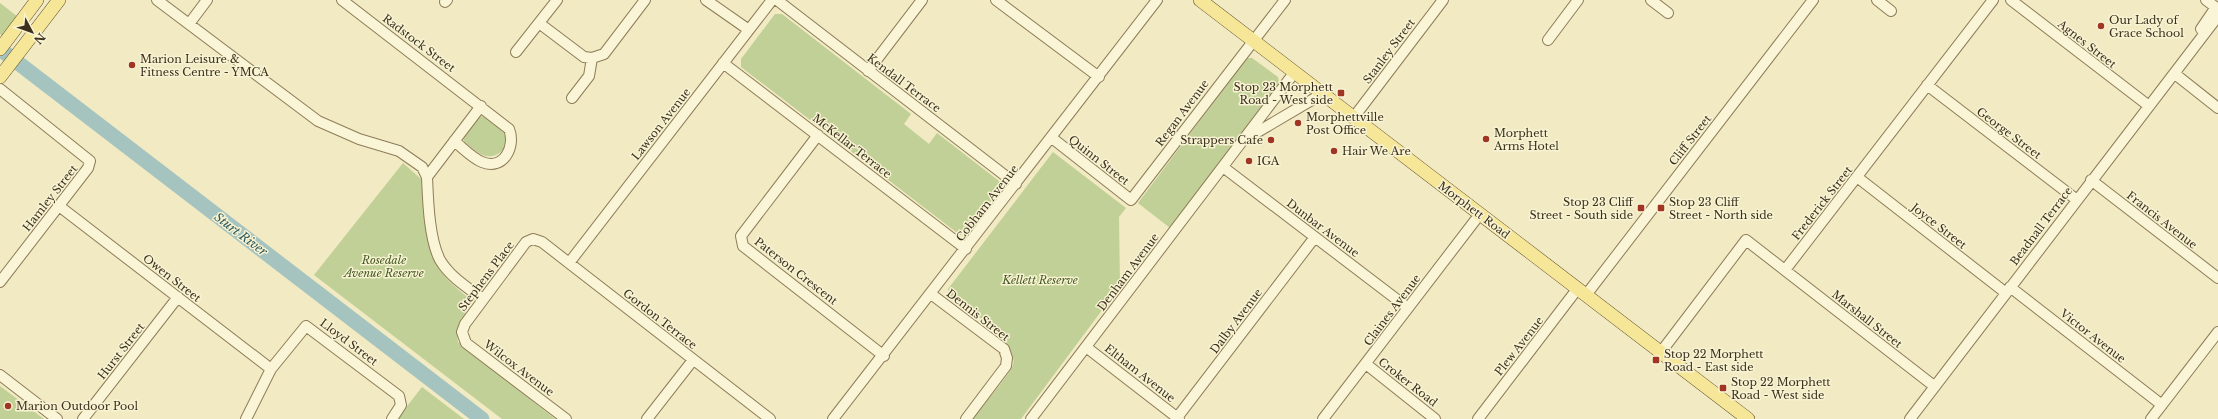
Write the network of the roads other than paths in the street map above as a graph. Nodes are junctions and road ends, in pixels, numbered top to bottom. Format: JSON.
{"nodes":[{"id":1,"x":37,"y":0,"type":"edge"},
{"id":2,"x":59,"y":0,"type":"edge"},
{"id":3,"x":157,"y":0,"type":"edge"},
{"id":4,"x":207,"y":0,"type":"edge"},
{"id":5,"x":342,"y":0,"type":"edge"},
{"id":6,"x":557,"y":0,"type":"edge"},
{"id":7,"x":645,"y":0,"type":"edge"},
{"id":8,"x":706,"y":0,"type":"edge"},
{"id":9,"x":772,"y":0,"type":"edge"},
{"id":10,"x":778,"y":0,"type":"edge"},
{"id":11,"x":922,"y":0,"type":"edge"},
{"id":12,"x":996,"y":0,"type":"edge"},
{"id":13,"x":1157,"y":0,"type":"edge"},
{"id":14,"x":1200,"y":0,"type":"edge"},
{"id":15,"x":1285,"y":0,"type":"edge"},
{"id":16,"x":1443,"y":0,"type":"edge"},
{"id":17,"x":1578,"y":0,"type":"edge"},
{"id":18,"x":1651,"y":0,"type":"edge"},
{"id":19,"x":1813,"y":0,"type":"edge"},
{"id":20,"x":1877,"y":0,"type":"edge"},
{"id":21,"x":1993,"y":0,"type":"edge"},
{"id":22,"x":2011,"y":0,"type":"edge"},
{"id":23,"x":2206,"y":0,"type":"edge"},
{"id":24,"x":1891,"y":11,"type":"dead end"},
{"id":25,"x":2217,"y":11,"type":"edge"},
{"id":26,"x":1668,"y":13,"type":"dead end"},
{"id":27,"x":539,"y":23,"type":"junction"},
{"id":28,"x":189,"y":24,"type":"junction"},
{"id":29,"x":749,"y":30,"type":"junction"},
{"id":30,"x":1548,"y":40,"type":"dead end"},
{"id":31,"x":1253,"y":41,"type":"junction"},
{"id":32,"x":0,"y":49,"type":"edge"},
{"id":33,"x":516,"y":52,"type":"dead end"},
{"id":34,"x":592,"y":58,"type":"junction"},
{"id":35,"x":723,"y":63,"type":"junction"},
{"id":36,"x":868,"y":71,"type":"junction"},
{"id":37,"x":1294,"y":73,"type":"junction"},
{"id":38,"x":2175,"y":74,"type":"junction"},
{"id":39,"x":0,"y":77,"type":"edge"},
{"id":40,"x":1099,"y":77,"type":"junction"},
{"id":41,"x":1928,"y":85,"type":"junction"},
{"id":42,"x":0,"y":89,"type":"edge"},
{"id":43,"x":1322,"y":94,"type":"junction"},
{"id":44,"x":572,"y":98,"type":"dead end"},
{"id":45,"x":481,"y":106,"type":"junction"},
{"id":46,"x":2149,"y":106,"type":"junction"},
{"id":47,"x":2218,"y":108,"type":"edge"},
{"id":48,"x":1354,"y":117,"type":"junction"},
{"id":49,"x":818,"y":135,"type":"junction"},
{"id":50,"x":1052,"y":138,"type":"junction"},
{"id":51,"x":1244,"y":140,"type":"junction"},
{"id":52,"x":454,"y":141,"type":"junction"},
{"id":53,"x":1223,"y":167,"type":"junction"},
{"id":54,"x":427,"y":177,"type":"junction"},
{"id":55,"x":1857,"y":177,"type":"junction"},
{"id":56,"x":2092,"y":180,"type":"junction"},
{"id":57,"x":1016,"y":184,"type":"junction"},
{"id":58,"x":1131,"y":200,"type":"joint"},
{"id":59,"x":2077,"y":200,"type":"junction"},
{"id":60,"x":59,"y":206,"type":"junction"},
{"id":61,"x":1480,"y":214,"type":"junction"},
{"id":62,"x":1315,"y":237,"type":"junction"},
{"id":63,"x":533,"y":239,"type":"joint"},
{"id":64,"x":966,"y":249,"type":"junction"},
{"id":65,"x":569,"y":262,"type":"junction"},
{"id":66,"x":1785,"y":270,"type":"junction"},
{"id":67,"x":2218,"y":278,"type":"edge"},
{"id":68,"x":0,"y":282,"type":"edge"},
{"id":69,"x":2008,"y":290,"type":"junction"},
{"id":70,"x":1582,"y":291,"type":"junction"},
{"id":71,"x":932,"y":294,"type":"junction"},
{"id":72,"x":178,"y":297,"type":"junction"},
{"id":73,"x":483,"y":299,"type":"junction"},
{"id":74,"x":1408,"y":308,"type":"junction"},
{"id":75,"x":462,"y":332,"type":"joint"},
{"id":76,"x":2218,"y":332,"type":"edge"},
{"id":77,"x":1086,"y":347,"type":"junction"},
{"id":78,"x":1661,"y":352,"type":"junction"},
{"id":79,"x":884,"y":356,"type":"junction"},
{"id":80,"x":693,"y":360,"type":"junction"},
{"id":81,"x":1366,"y":364,"type":"junction"},
{"id":82,"x":271,"y":369,"type":"junction"},
{"id":83,"x":0,"y":375,"type":"edge"},
{"id":84,"x":1934,"y":386,"type":"junction"},
{"id":85,"x":2162,"y":405,"type":"junction"},
{"id":86,"x":1177,"y":418,"type":"edge"},
{"id":87,"x":57,"y":419,"type":"edge"},
{"id":88,"x":84,"y":419,"type":"edge"},
{"id":89,"x":246,"y":419,"type":"edge"},
{"id":90,"x":392,"y":419,"type":"edge"},
{"id":91,"x":566,"y":419,"type":"edge"},
{"id":92,"x":647,"y":419,"type":"edge"},
{"id":93,"x":770,"y":419,"type":"edge"},
{"id":94,"x":833,"y":419,"type":"edge"},
{"id":95,"x":966,"y":419,"type":"edge"},
{"id":96,"x":1031,"y":419,"type":"edge"},
{"id":97,"x":1323,"y":419,"type":"edge"},
{"id":98,"x":1435,"y":419,"type":"edge"},
{"id":99,"x":1478,"y":419,"type":"edge"},
{"id":100,"x":1748,"y":419,"type":"edge"},
{"id":101,"x":1910,"y":419,"type":"edge"},
{"id":102,"x":2151,"y":419,"type":"edge"}],
"edges":[{"from":1,"to":32,"type":"main road"},
{"from":2,"to":39,"type":"main road"},
{"from":3,"to":28,"type":"street"},
{"from":4,"to":28,"type":"street"},
{"from":5,"to":45,"type":"street","name":"Radstock Street"},
{"from":6,"to":27,"type":"street"},
{"from":7,"to":34,"type":"street"},
{"from":8,"to":29,"type":"street"},
{"from":9,"to":29,"type":"street","name":"Lawson Avenue"},
{"from":10,"to":36,"type":"street","name":"Kendall Terrace"},
{"from":11,"to":36,"type":"street"},
{"from":12,"to":40,"type":"street"},
{"from":13,"to":40,"type":"street","name":"Cobham Avenue"},
{"from":14,"to":31,"type":"main road","name":"Morphett Road"},
{"from":15,"to":31,"type":"street","name":"Regan Avenue"},
{"from":16,"to":48,"type":"street","name":"Stanley Street"},
{"from":17,"to":30,"type":"street"},
{"from":18,"to":26,"type":"street"},
{"from":19,"to":70,"type":"street","name":"Cliff Street"},
{"from":20,"to":24,"type":"street"},
{"from":21,"to":41,"type":"street","name":"Frederick Street"},
{"from":22,"to":46,"type":"street","name":"Agnes Street"},
{"from":23,"to":25,"type":"street"},
{"from":25,"to":38,"type":"street","name":"Beadnall Terrace"},
{"from":27,"to":33,"type":"street"},
{"from":27,"to":34,"type":"street"},
{"from":28,"to":54,"type":"street"},
{"from":29,"to":35,"type":"street","name":"Lawson Avenue"},
{"from":31,"to":37,"type":"main road","name":"Morphett Road"},
{"from":31,"to":58,"type":"street","name":"Regan Avenue"},
{"from":34,"to":44,"type":"street"},
{"from":35,"to":49,"type":"street","name":"McKellar Terrace"},
{"from":35,"to":65,"type":"street","name":"Lawson Avenue"},
{"from":36,"to":57,"type":"street","name":"Kendall Terrace"},
{"from":37,"to":43,"type":"main road","name":"Morphett Road"},
{"from":37,"to":51,"type":"street","name":"Denham Avenue"},
{"from":38,"to":46,"type":"street","name":"Beadnall Terrace"},
{"from":38,"to":47,"type":"street"},
{"from":40,"to":50,"type":"street","name":"Cobham Avenue"},
{"from":41,"to":55,"type":"street","name":"Frederick Street"},
{"from":41,"to":59,"type":"street","name":"George Street"},
{"from":42,"to":60,"type":"street","name":"Hamley Street"},
{"from":43,"to":48,"type":"main road","name":"Morphett Road"},
{"from":43,"to":51,"type":"street","name":"Denham Avenue"},
{"from":45,"to":52,"type":"street"},
{"from":45,"to":52,"type":"street","name":"Radstock Street"},
{"from":46,"to":56,"type":"street","name":"Beadnall Terrace"},
{"from":48,"to":61,"type":"main road","name":"Morphett Road"},
{"from":49,"to":64,"type":"street","name":"McKellar Terrace"},
{"from":49,"to":79,"type":"street","name":"Paterson Crescent"},
{"from":50,"to":57,"type":"street","name":"Cobham Avenue"},
{"from":50,"to":58,"type":"street","name":"Quinn Street"},
{"from":51,"to":53,"type":"street","name":"Denham Avenue"},
{"from":52,"to":54,"type":"street"},
{"from":53,"to":62,"type":"street","name":"Dunbar Avenue"},
{"from":53,"to":77,"type":"street","name":"Denham Avenue"},
{"from":54,"to":73,"type":"street"},
{"from":55,"to":66,"type":"street","name":"Frederick Street"},
{"from":55,"to":69,"type":"street","name":"Joyce Street"},
{"from":56,"to":59,"type":"street","name":"Beadnall Terrace"},
{"from":56,"to":67,"type":"street","name":"Francis Avenue"},
{"from":57,"to":64,"type":"street","name":"Cobham Avenue"},
{"from":59,"to":69,"type":"street","name":"Beadnall Terrace"},
{"from":60,"to":68,"type":"street","name":"Hamley Street"},
{"from":60,"to":72,"type":"street","name":"Owen Street"},
{"from":61,"to":70,"type":"main road","name":"Morphett Road"},
{"from":61,"to":74,"type":"street","name":"Claines Avenue"},
{"from":62,"to":74,"type":"street","name":"Dunbar Avenue"},
{"from":62,"to":86,"type":"street","name":"Dalby Avenue"},
{"from":63,"to":65,"type":"street","name":"Gordon Terrace"},
{"from":63,"to":73,"type":"street","name":"Stephens Place"},
{"from":64,"to":71,"type":"street","name":"Cobham Avenue"},
{"from":65,"to":80,"type":"street","name":"Gordon Terrace"},
{"from":66,"to":78,"type":"street"},
{"from":66,"to":84,"type":"street","name":"Marshall Street"},
{"from":69,"to":84,"type":"street","name":"Beadnall Terrace"},
{"from":69,"to":85,"type":"street","name":"Victor Avenue"},
{"from":70,"to":78,"type":"main road","name":"Morphett Road"},
{"from":70,"to":99,"type":"street","name":"Plew Avenue"},
{"from":71,"to":79,"type":"street","name":"Cobham Avenue"},
{"from":71,"to":95,"type":"street","name":"Dennis Street"},
{"from":72,"to":82,"type":"street","name":"Owen Street"},
{"from":72,"to":88,"type":"street","name":"Hurst Street"},
{"from":73,"to":75,"type":"street","name":"Stephens Place"},
{"from":74,"to":81,"type":"street","name":"Claines Avenue"},
{"from":75,"to":91,"type":"street","name":"Wilcox Avenue"},
{"from":76,"to":85,"type":"street"},
{"from":77,"to":86,"type":"street","name":"Eltham Avenue"},
{"from":77,"to":96,"type":"street","name":"Denham Avenue"},
{"from":78,"to":100,"type":"main road","name":"Morphett Road"},
{"from":79,"to":94,"type":"street","name":"Cobham Avenue"},
{"from":80,"to":92,"type":"street"},
{"from":80,"to":93,"type":"street","name":"Gordon Terrace"},
{"from":81,"to":97,"type":"street","name":"Claines Avenue"},
{"from":81,"to":98,"type":"street","name":"Croker Road"},
{"from":82,"to":89,"type":"street"},
{"from":82,"to":90,"type":"street","name":"Lloyd Street"},
{"from":83,"to":87,"type":"street"},
{"from":84,"to":101,"type":"street","name":"Beadnall Terrace"},
{"from":85,"to":102,"type":"street"}]}
